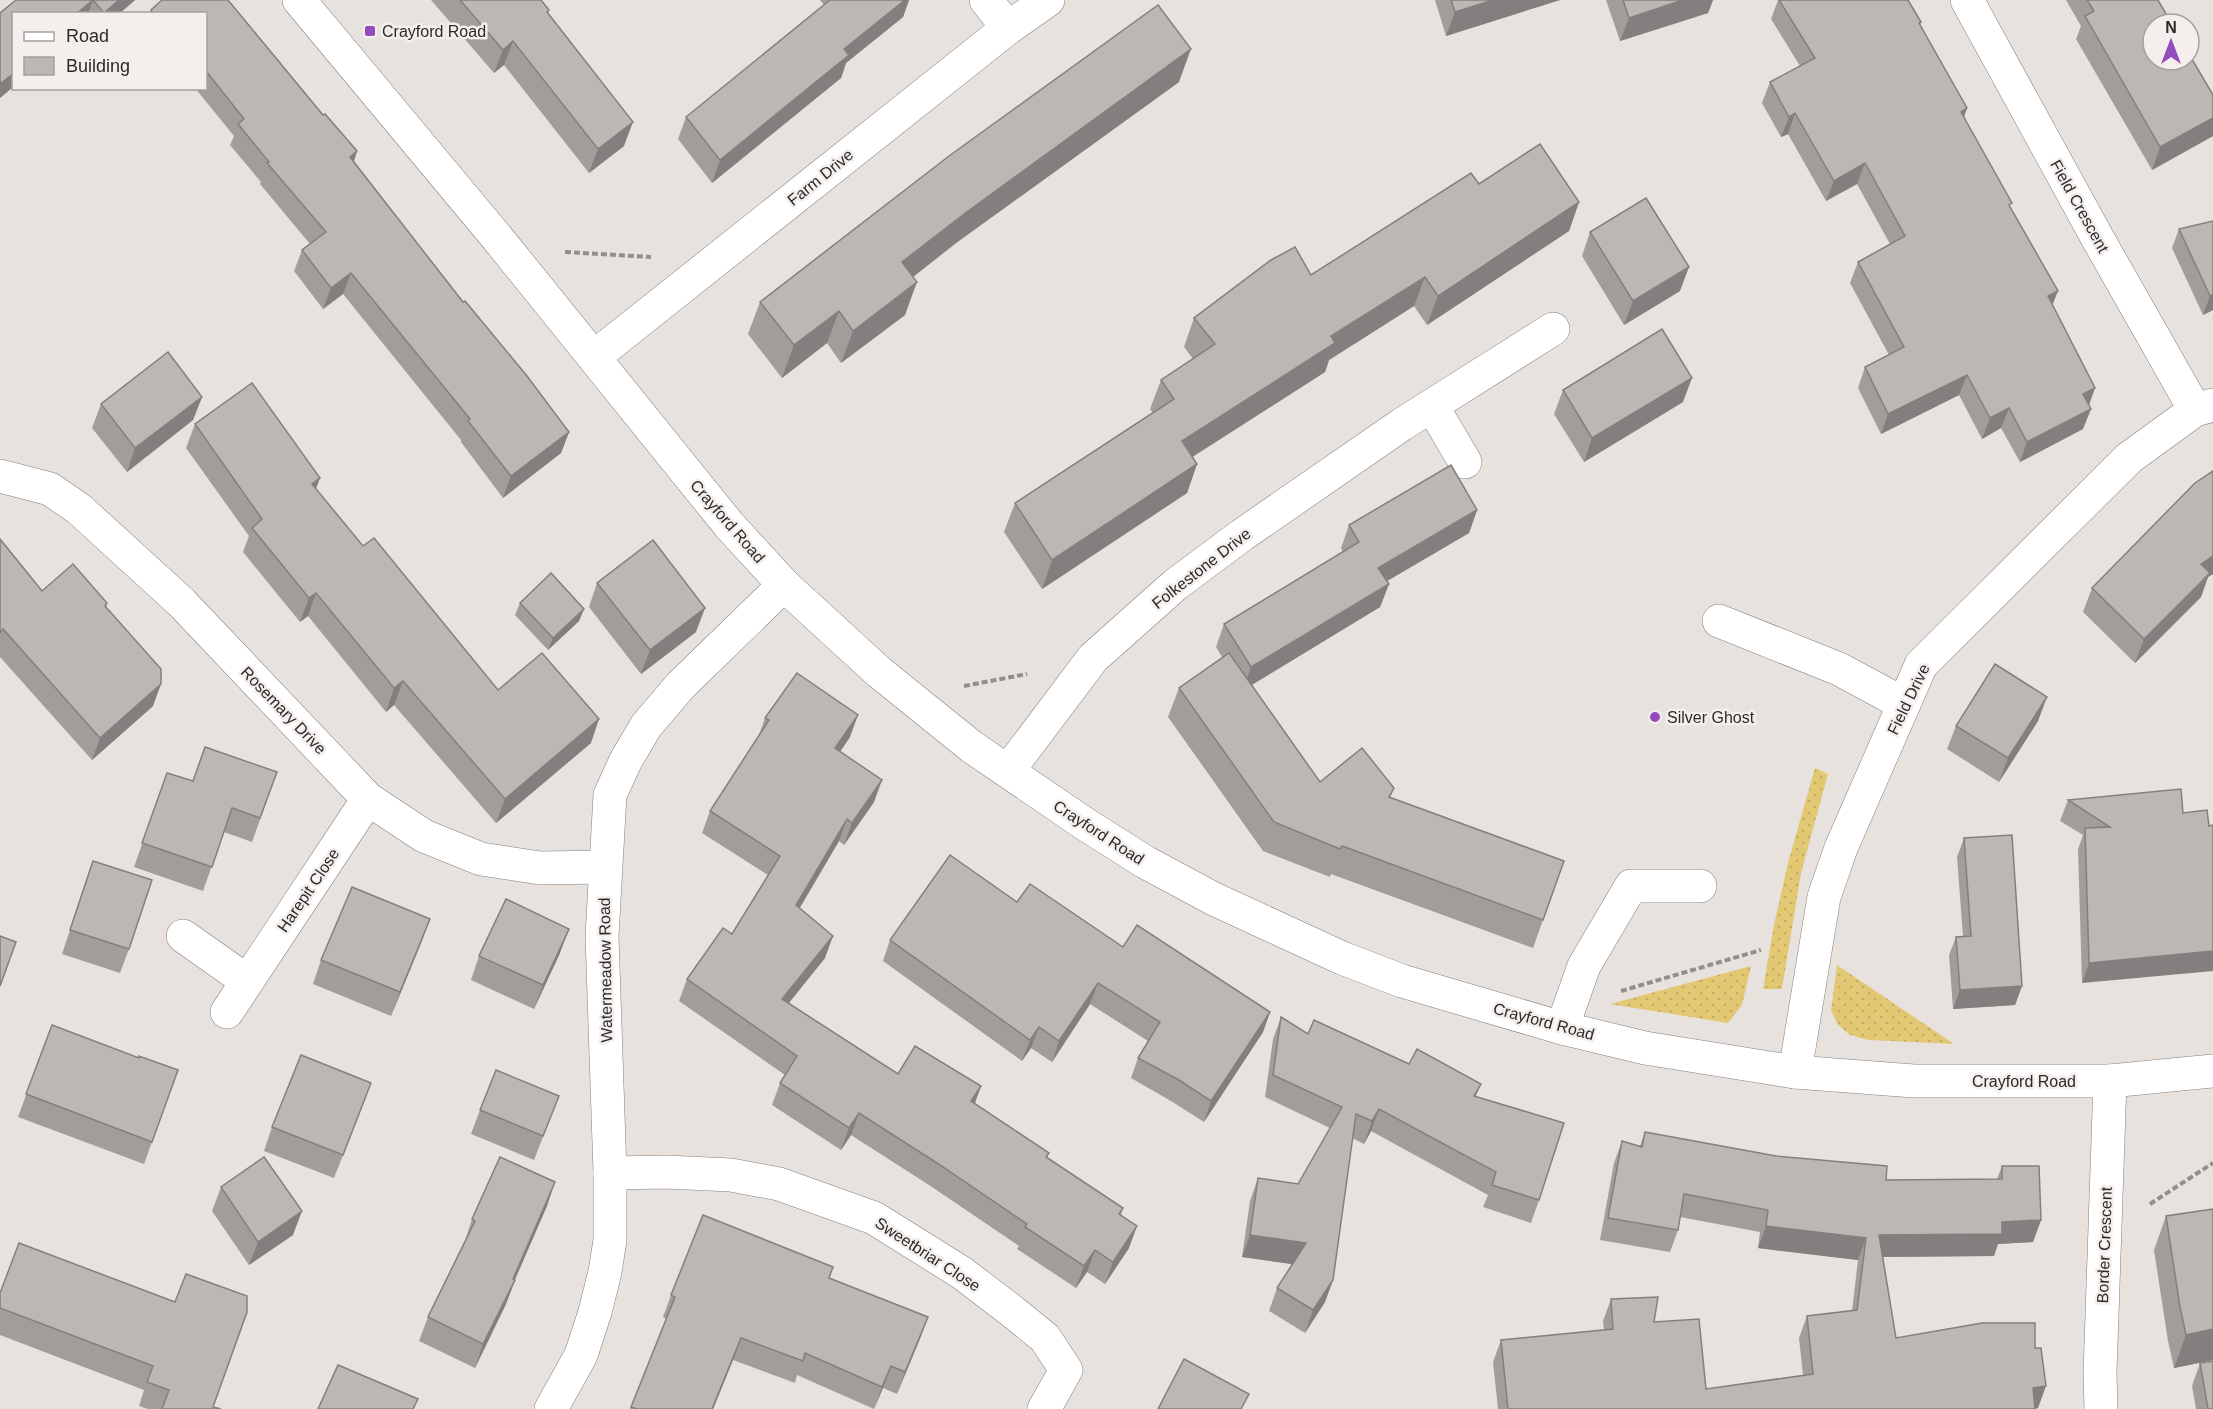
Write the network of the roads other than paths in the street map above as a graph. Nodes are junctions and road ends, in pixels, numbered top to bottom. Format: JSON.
{"nodes":[{"id":1,"x":299,"y":0,"type":"edge"},
{"id":2,"x":986,"y":0,"type":"edge"},
{"id":3,"x":1048,"y":0,"type":"edge"},
{"id":4,"x":1967,"y":0,"type":"edge"},
{"id":5,"x":1008,"y":27,"type":"junction"},
{"id":6,"x":1553,"y":329,"type":"dead end"},
{"id":7,"x":594,"y":357,"type":"junction"},
{"id":8,"x":1432,"y":406,"type":"junction"},
{"id":9,"x":2204,"y":407,"type":"edge"},
{"id":10,"x":1465,"y":462,"type":"dead end"},
{"id":11,"x":0,"y":476,"type":"edge"},
{"id":12,"x":784,"y":585,"type":"junction"},
{"id":13,"x":1719,"y":621,"type":"dead end"},
{"id":14,"x":1904,"y":704,"type":"junction"},
{"id":15,"x":1008,"y":771,"type":"junction"},
{"id":16,"x":368,"y":799,"type":"junction"},
{"id":17,"x":605,"y":867,"type":"junction"},
{"id":18,"x":1700,"y":886,"type":"dead end"},
{"id":19,"x":183,"y":936,"type":"dead end"},
{"id":20,"x":247,"y":981,"type":"junction"},
{"id":21,"x":227,"y":1012,"type":"dead end"},
{"id":22,"x":1562,"y":1028,"type":"junction"},
{"id":23,"x":2213,"y":1071,"type":"edge"},
{"id":24,"x":1795,"y":1072,"type":"junction"},
{"id":25,"x":2110,"y":1081,"type":"junction"},
{"id":26,"x":610,"y":1173,"type":"junction"},
{"id":27,"x":551,"y":1409,"type":"edge"},
{"id":28,"x":1044,"y":1409,"type":"edge"},
{"id":29,"x":2102,"y":1409,"type":"edge"}],
"edges":[{"from":1,"to":7,"type":"street","name":"Crayford Road"},
{"from":2,"to":5,"type":"street"},
{"from":3,"to":5,"type":"street","name":"Farm Drive"},
{"from":4,"to":9,"type":"street","name":"Field Crescent"},
{"from":5,"to":7,"type":"street","name":"Farm Drive"},
{"from":6,"to":8,"type":"street","name":"Folkestone Drive"},
{"from":7,"to":12,"type":"street","name":"Crayford Road"},
{"from":8,"to":10,"type":"street"},
{"from":8,"to":15,"type":"street","name":"Folkestone Drive"},
{"from":9,"to":14,"type":"street","name":"Field Drive"},
{"from":11,"to":16,"type":"street","name":"Rosemary Drive"},
{"from":12,"to":15,"type":"street","name":"Crayford Road"},
{"from":12,"to":17,"type":"street","name":"Watermeadow Road"},
{"from":13,"to":14,"type":"street"},
{"from":14,"to":24,"type":"street","name":"Field Drive"},
{"from":15,"to":22,"type":"street","name":"Crayford Road"},
{"from":16,"to":17,"type":"street","name":"Rosemary Drive"},
{"from":16,"to":20,"type":"street","name":"Harepit Close"},
{"from":17,"to":26,"type":"street","name":"Watermeadow Road"},
{"from":18,"to":22,"type":"street"},
{"from":19,"to":20,"type":"street"},
{"from":20,"to":21,"type":"street","name":"Harepit Close"},
{"from":22,"to":24,"type":"street","name":"Crayford Road"},
{"from":23,"to":25,"type":"street","name":"Crayford Road"},
{"from":24,"to":25,"type":"street","name":"Crayford Road"},
{"from":25,"to":29,"type":"street","name":"Border Crescent"},
{"from":26,"to":27,"type":"street","name":"Watermeadow Road"},
{"from":26,"to":28,"type":"street","name":"Sweetbriar Close"}]}
